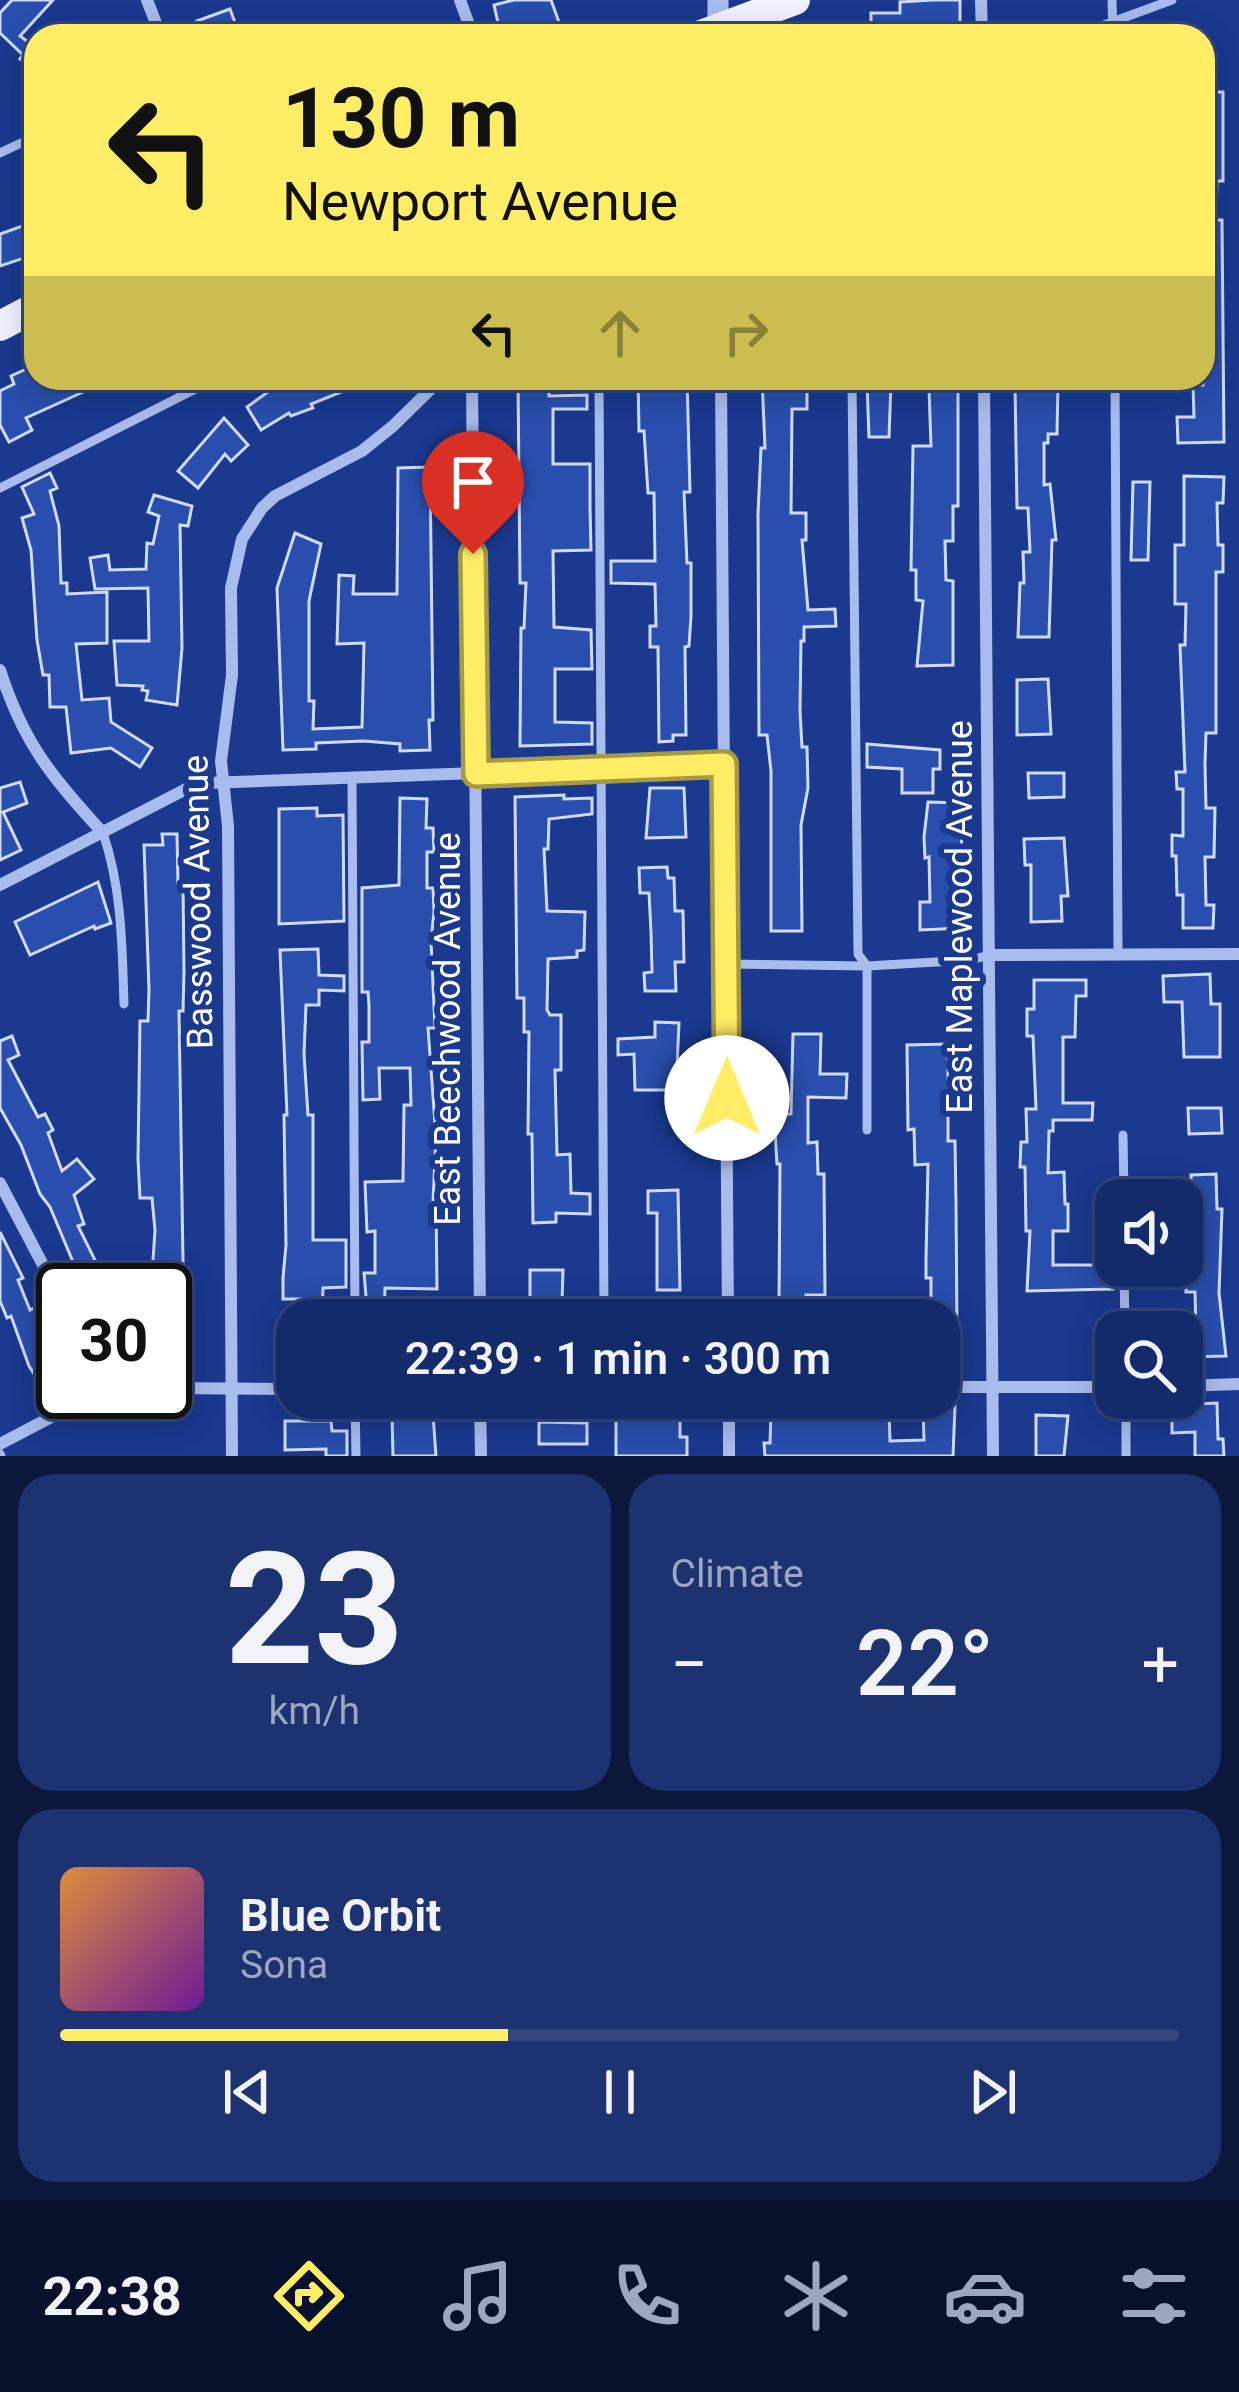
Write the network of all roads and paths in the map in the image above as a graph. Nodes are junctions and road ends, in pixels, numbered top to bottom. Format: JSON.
{"nodes":[{"id":1,"x":795,"y":0,"type":"edge"},
{"id":2,"x":1112,"y":0,"type":"edge"},
{"id":3,"x":1172,"y":0,"type":"edge"},
{"id":4,"x":1112,"y":22,"type":"junction"},
{"id":5,"x":716,"y":24,"type":"edge"},
{"id":6,"x":1107,"y":24,"type":"edge"},
{"id":7,"x":194,"y":390,"type":"edge"},
{"id":8,"x":429,"y":390,"type":"edge"},
{"id":9,"x":472,"y":390,"type":"edge"},
{"id":10,"x":598,"y":390,"type":"edge"},
{"id":11,"x":721,"y":390,"type":"edge"},
{"id":12,"x":852,"y":390,"type":"edge"},
{"id":13,"x":984,"y":390,"type":"edge"},
{"id":14,"x":1114,"y":390,"type":"edge"},
{"id":15,"x":0,"y":488,"type":"edge"},
{"id":16,"x":0,"y":670,"type":"edge"},
{"id":17,"x":724,"y":764,"type":"junction"},
{"id":18,"x":600,"y":769,"type":"junction"},
{"id":19,"x":476,"y":774,"type":"junction"},
{"id":20,"x":352,"y":778,"type":"junction"},
{"id":21,"x":223,"y":783,"type":"junction"},
{"id":22,"x":103,"y":833,"type":"junction"},
{"id":23,"x":0,"y":886,"type":"edge"},
{"id":24,"x":1118,"y":954,"type":"junction"},
{"id":25,"x":1239,"y":954,"type":"edge"},
{"id":26,"x":989,"y":955,"type":"junction"},
{"id":27,"x":725,"y":964,"type":"junction"},
{"id":28,"x":867,"y":966,"type":"junction"},
{"id":29,"x":124,"y":1004,"type":"dead end"},
{"id":30,"x":867,"y":1130,"type":"dead end"},
{"id":31,"x":1123,"y":1135,"type":"dead end"},
{"id":32,"x":1124,"y":1179,"type":"edge"},
{"id":33,"x":0,"y":1183,"type":"edge"},
{"id":34,"x":42,"y":1263,"type":"edge"},
{"id":35,"x":355,"y":1299,"type":"edge"},
{"id":36,"x":480,"y":1299,"type":"edge"},
{"id":37,"x":604,"y":1299,"type":"edge"},
{"id":38,"x":728,"y":1299,"type":"edge"},
{"id":39,"x":1239,"y":1384,"type":"edge"},
{"id":40,"x":1203,"y":1385,"type":"edge"},
{"id":41,"x":992,"y":1386,"type":"junction"},
{"id":42,"x":960,"y":1387,"type":"edge"},
{"id":43,"x":1095,"y":1387,"type":"edge"},
{"id":44,"x":192,"y":1388,"type":"edge"},
{"id":45,"x":232,"y":1389,"type":"junction"},
{"id":46,"x":276,"y":1389,"type":"edge"},
{"id":47,"x":48,"y":1419,"type":"edge"},
{"id":48,"x":355,"y":1419,"type":"edge"},
{"id":49,"x":480,"y":1419,"type":"edge"},
{"id":50,"x":729,"y":1419,"type":"edge"},
{"id":51,"x":1126,"y":1419,"type":"edge"},
{"id":52,"x":0,"y":1444,"type":"edge"},
{"id":53,"x":232,"y":1456,"type":"edge"},
{"id":54,"x":356,"y":1456,"type":"edge"},
{"id":55,"x":481,"y":1456,"type":"edge"},
{"id":56,"x":729,"y":1456,"type":"edge"},
{"id":57,"x":993,"y":1456,"type":"edge"},
{"id":58,"x":1126,"y":1456,"type":"edge"}],
"edges":[{"from":1,"to":5,"type":"main road"},
{"from":2,"to":4,"type":"lane"},
{"from":3,"to":4,"type":"lane"},
{"from":4,"to":6,"type":"lane"},
{"from":7,"to":15,"type":"lane"},
{"from":8,"to":21,"type":"street","name":"Basswood Avenue"},
{"from":9,"to":19,"type":"street","name":"East Beechwood Avenue"},
{"from":10,"to":18,"type":"lane"},
{"from":11,"to":17,"type":"street"},
{"from":12,"to":28,"type":"lane"},
{"from":13,"to":26,"type":"street","name":"East Maplewood Avenue"},
{"from":14,"to":24,"type":"lane"},
{"from":16,"to":22,"type":"street"},
{"from":17,"to":18,"type":"street"},
{"from":17,"to":27,"type":"street"},
{"from":18,"to":19,"type":"street"},
{"from":18,"to":37,"type":"lane"},
{"from":19,"to":20,"type":"street"},
{"from":19,"to":36,"type":"street","name":"East Beechwood Avenue"},
{"from":20,"to":21,"type":"street"},
{"from":20,"to":35,"type":"lane"},
{"from":21,"to":22,"type":"street"},
{"from":21,"to":45,"type":"street","name":"Basswood Avenue"},
{"from":22,"to":23,"type":"street"},
{"from":22,"to":29,"type":"lane"},
{"from":24,"to":25,"type":"street"},
{"from":24,"to":26,"type":"street"},
{"from":26,"to":28,"type":"lane"},
{"from":26,"to":41,"type":"street","name":"East Maplewood Avenue"},
{"from":27,"to":28,"type":"lane"},
{"from":27,"to":38,"type":"street"},
{"from":28,"to":30,"type":"lane"},
{"from":31,"to":32,"type":"lane"},
{"from":33,"to":34,"type":"street"},
{"from":39,"to":40,"type":"street"},
{"from":41,"to":42,"type":"street"},
{"from":41,"to":43,"type":"street"},
{"from":41,"to":57,"type":"street","name":"East Maplewood Avenue"},
{"from":44,"to":45,"type":"street"},
{"from":45,"to":46,"type":"street"},
{"from":45,"to":53,"type":"street","name":"Basswood Avenue"},
{"from":47,"to":52,"type":"street"},
{"from":48,"to":54,"type":"lane"},
{"from":49,"to":55,"type":"street"},
{"from":50,"to":56,"type":"street"},
{"from":51,"to":58,"type":"lane"}]}
